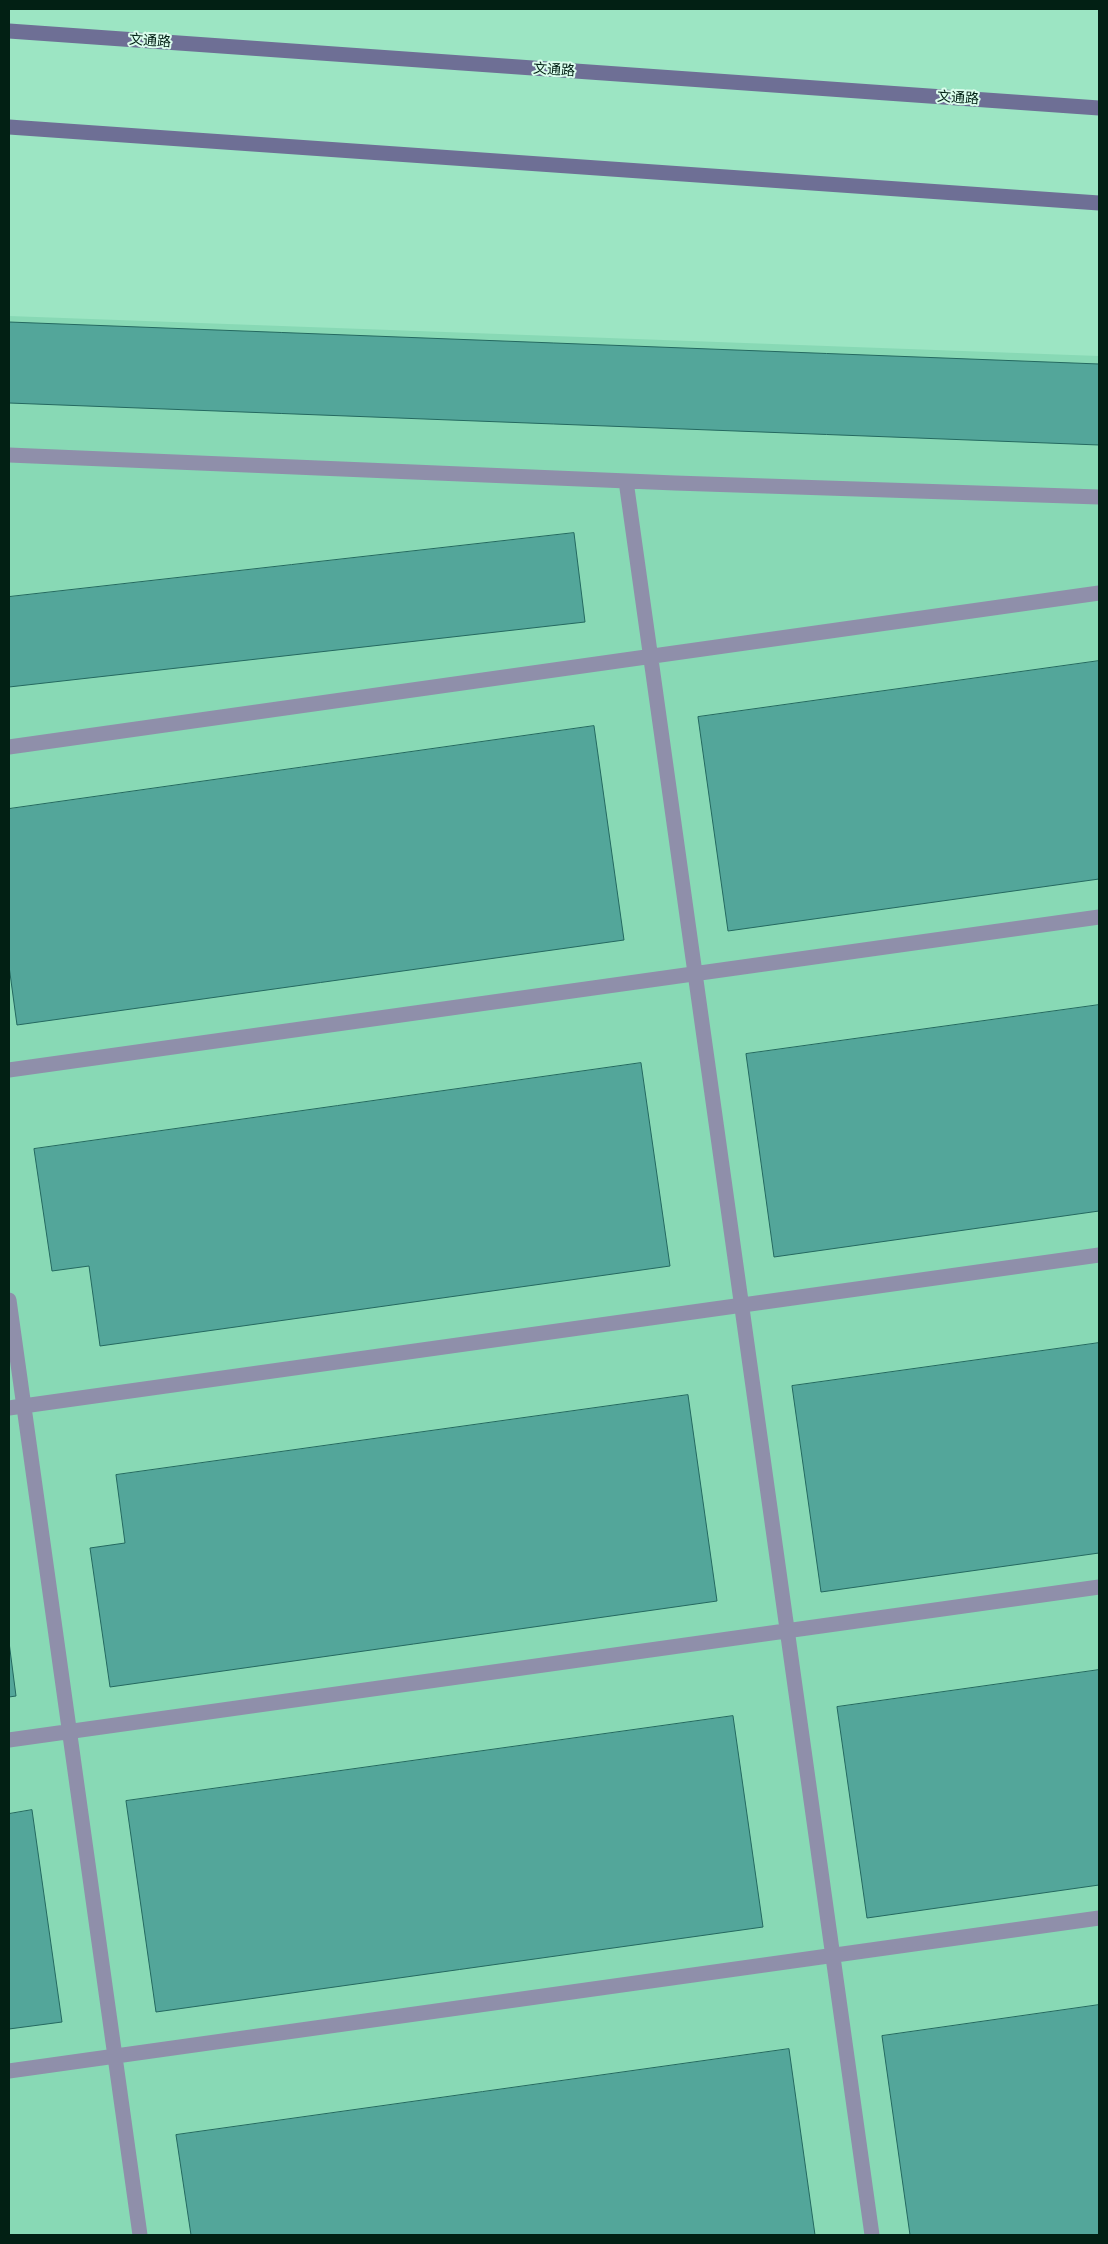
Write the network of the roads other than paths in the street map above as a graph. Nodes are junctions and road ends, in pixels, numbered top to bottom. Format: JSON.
{"nodes":[{"id":1,"x":9,"y":31,"type":"edge"},
{"id":2,"x":1099,"y":108,"type":"edge"},
{"id":3,"x":9,"y":127,"type":"edge"},
{"id":4,"x":1099,"y":203,"type":"edge"},
{"id":5,"x":9,"y":455,"type":"edge"},
{"id":6,"x":626,"y":481,"type":"junction"},
{"id":7,"x":1099,"y":497,"type":"edge"},
{"id":8,"x":1099,"y":593,"type":"edge"},
{"id":9,"x":650,"y":656,"type":"junction"},
{"id":10,"x":9,"y":747,"type":"edge"},
{"id":11,"x":1099,"y":917,"type":"edge"},
{"id":12,"x":695,"y":974,"type":"junction"},
{"id":13,"x":9,"y":1070,"type":"edge"},
{"id":14,"x":1099,"y":1255,"type":"edge"},
{"id":15,"x":9,"y":1300,"type":"edge"},
{"id":16,"x":741,"y":1305,"type":"junction"},
{"id":17,"x":16,"y":1407,"type":"edge"},
{"id":18,"x":1099,"y":1587,"type":"edge"},
{"id":19,"x":787,"y":1631,"type":"junction"},
{"id":20,"x":70,"y":1732,"type":"junction"},
{"id":21,"x":9,"y":1740,"type":"edge"},
{"id":22,"x":1099,"y":1918,"type":"edge"},
{"id":23,"x":833,"y":1956,"type":"junction"},
{"id":24,"x":115,"y":2056,"type":"junction"},
{"id":25,"x":9,"y":2071,"type":"edge"},
{"id":26,"x":140,"y":2235,"type":"edge"},
{"id":27,"x":872,"y":2235,"type":"edge"}],
"edges":[{"from":1,"to":2,"type":"main road","name":"文通路"},
{"from":3,"to":4,"type":"main road"},
{"from":5,"to":6,"type":"lane"},
{"from":6,"to":7,"type":"lane"},
{"from":6,"to":9,"type":"lane"},
{"from":8,"to":9,"type":"lane"},
{"from":9,"to":10,"type":"lane"},
{"from":9,"to":12,"type":"lane"},
{"from":11,"to":12,"type":"lane"},
{"from":12,"to":13,"type":"lane"},
{"from":12,"to":16,"type":"lane"},
{"from":14,"to":16,"type":"lane"},
{"from":15,"to":17,"type":"lane"},
{"from":16,"to":17,"type":"lane"},
{"from":16,"to":19,"type":"lane"},
{"from":17,"to":20,"type":"lane"},
{"from":18,"to":19,"type":"lane"},
{"from":19,"to":20,"type":"lane"},
{"from":19,"to":23,"type":"lane"},
{"from":20,"to":21,"type":"lane"},
{"from":20,"to":24,"type":"lane"},
{"from":22,"to":23,"type":"lane"},
{"from":23,"to":24,"type":"lane"},
{"from":23,"to":27,"type":"lane"},
{"from":24,"to":25,"type":"lane"},
{"from":24,"to":26,"type":"lane"}]}
